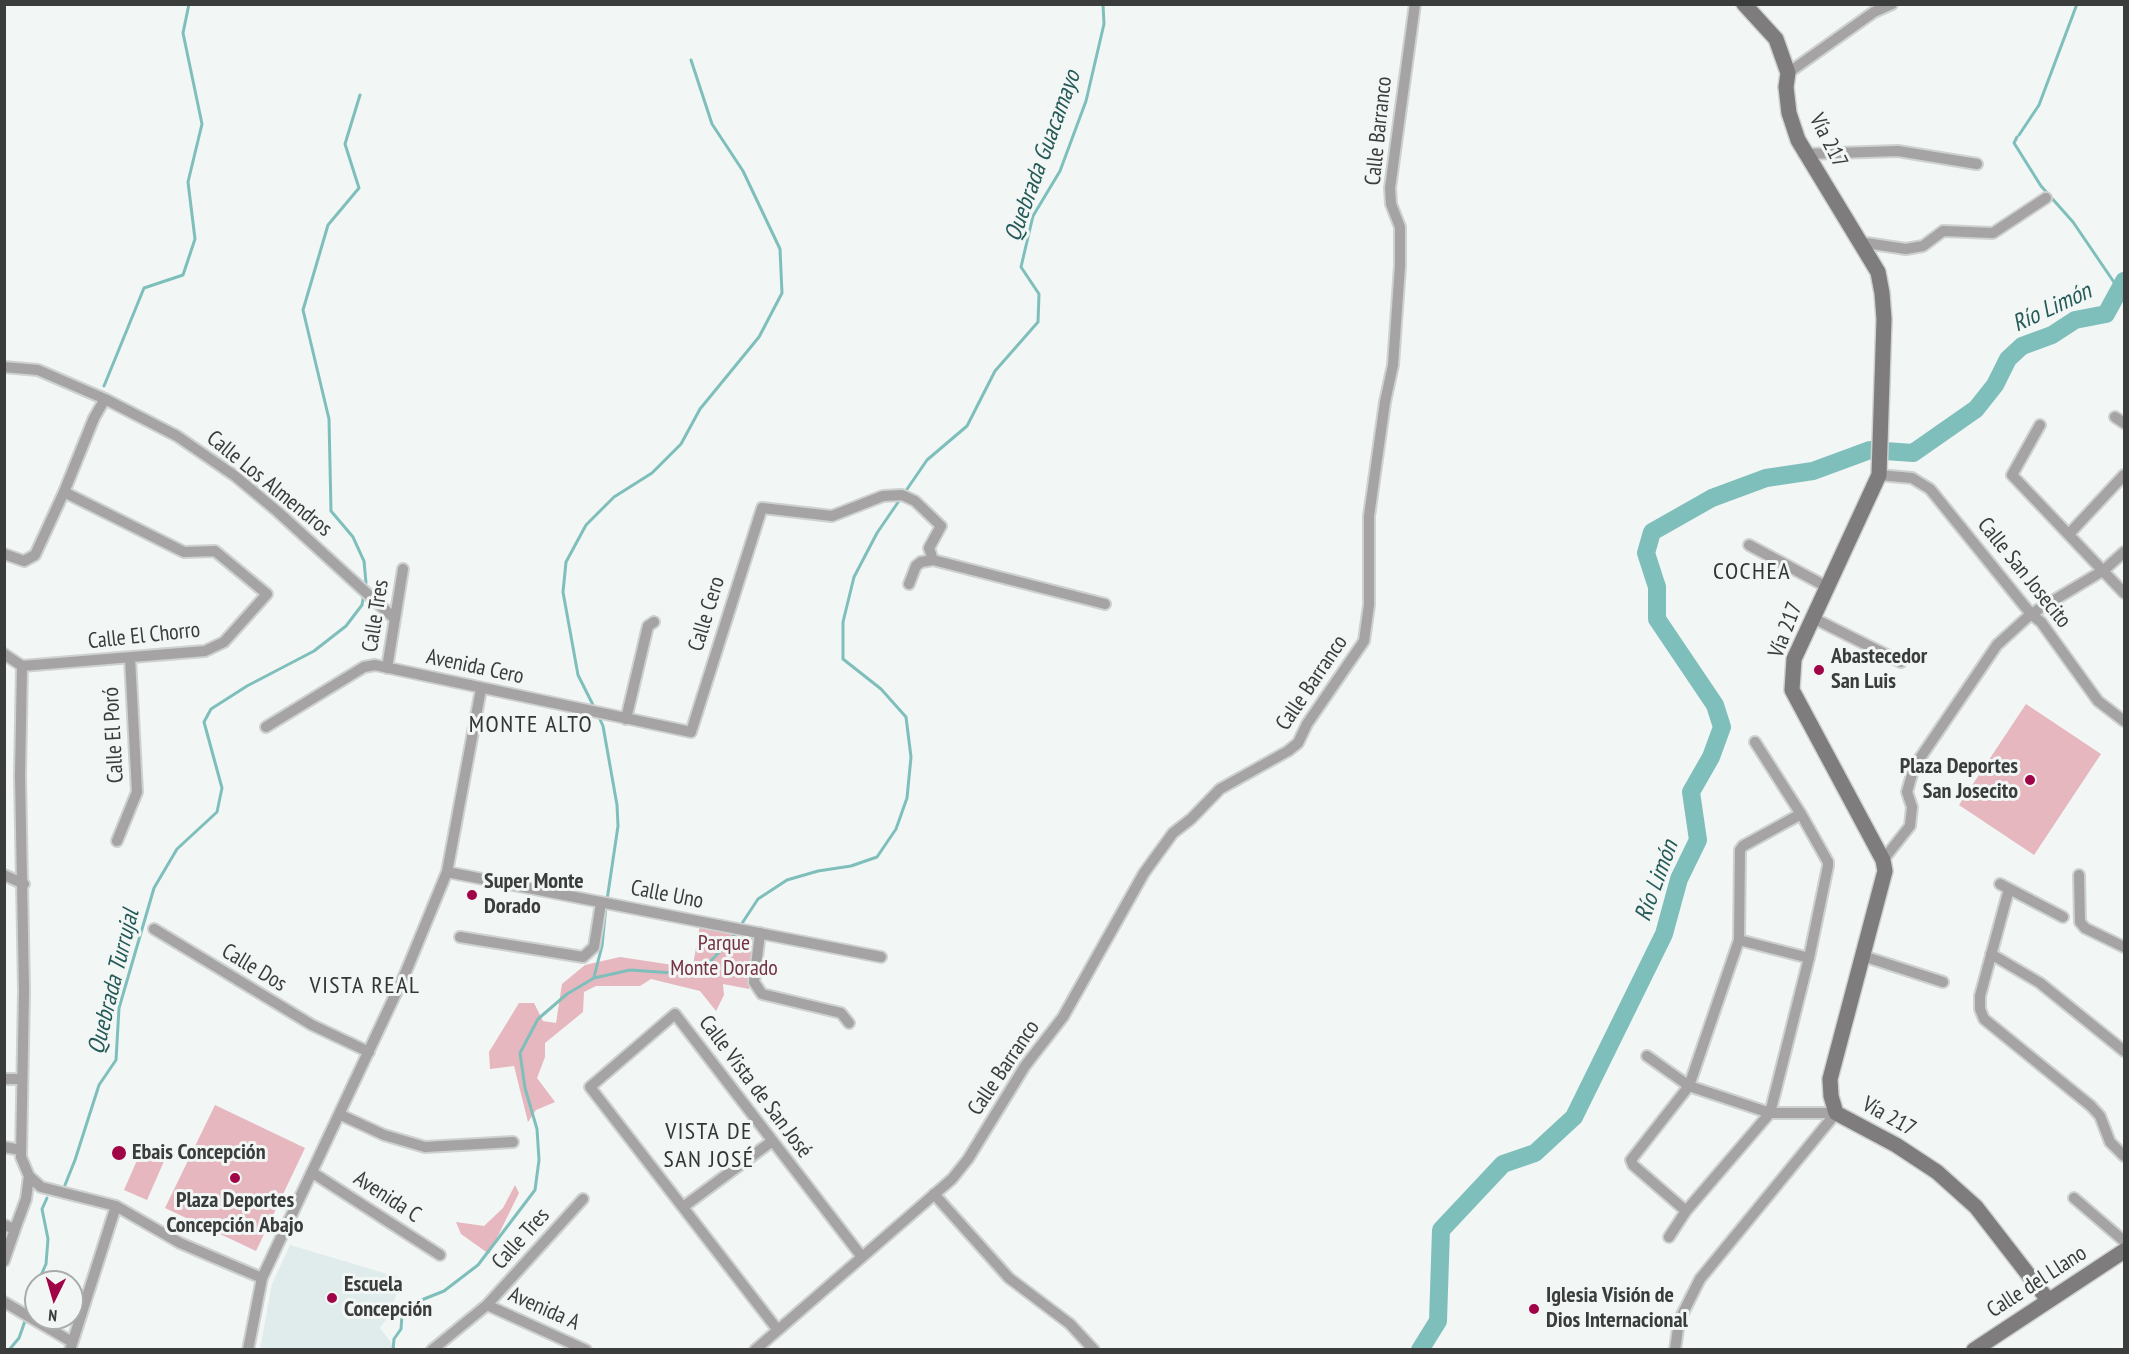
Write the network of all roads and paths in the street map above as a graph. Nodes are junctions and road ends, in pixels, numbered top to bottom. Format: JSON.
{"nodes":[{"id":1,"x":1415,"y":4,"type":"edge"},
{"id":2,"x":1744,"y":4,"type":"edge"},
{"id":3,"x":1892,"y":4,"type":"edge"},
{"id":4,"x":1788,"y":74,"type":"junction"},
{"id":5,"x":1804,"y":154,"type":"junction"},
{"id":6,"x":1977,"y":164,"type":"dead end"},
{"id":7,"x":2046,"y":198,"type":"dead end"},
{"id":8,"x":1859,"y":242,"type":"junction"},
{"id":9,"x":4,"y":367,"type":"edge"},
{"id":10,"x":105,"y":399,"type":"junction"},
{"id":11,"x":2040,"y":425,"type":"dead end"},
{"id":12,"x":1878,"y":475,"type":"junction"},
{"id":13,"x":2124,"y":475,"type":"edge"},
{"id":14,"x":64,"y":492,"type":"junction"},
{"id":15,"x":2069,"y":534,"type":"junction"},
{"id":16,"x":1749,"y":545,"type":"dead end"},
{"id":17,"x":2124,"y":552,"type":"edge"},
{"id":18,"x":4,"y":554,"type":"edge"},
{"id":19,"x":933,"y":560,"type":"junction"},
{"id":20,"x":404,"y":569,"type":"dead end"},
{"id":21,"x":2104,"y":570,"type":"junction"},
{"id":22,"x":909,"y":584,"type":"dead end"},
{"id":23,"x":1829,"y":588,"type":"junction"},
{"id":24,"x":2124,"y":593,"type":"edge"},
{"id":25,"x":1105,"y":604,"type":"dead end"},
{"id":26,"x":2031,"y":614,"type":"junction"},
{"id":27,"x":1813,"y":618,"type":"junction"},
{"id":28,"x":395,"y":619,"type":"junction"},
{"id":29,"x":654,"y":621,"type":"dead end"},
{"id":30,"x":4,"y":654,"type":"edge"},
{"id":31,"x":130,"y":658,"type":"junction"},
{"id":32,"x":1901,"y":662,"type":"dead end"},
{"id":33,"x":22,"y":666,"type":"junction"},
{"id":34,"x":387,"y":668,"type":"junction"},
{"id":35,"x":481,"y":689,"type":"junction"},
{"id":36,"x":626,"y":719,"type":"junction"},
{"id":37,"x":2124,"y":721,"type":"edge"},
{"id":38,"x":266,"y":727,"type":"dead end"},
{"id":39,"x":691,"y":732,"type":"joint"},
{"id":40,"x":1755,"y":742,"type":"dead end"},
{"id":41,"x":1801,"y":814,"type":"junction"},
{"id":42,"x":117,"y":842,"type":"dead end"},
{"id":43,"x":1883,"y":860,"type":"junction"},
{"id":44,"x":447,"y":872,"type":"junction"},
{"id":45,"x":4,"y":875,"type":"edge"},
{"id":46,"x":2079,"y":875,"type":"dead end"},
{"id":47,"x":24,"y":884,"type":"junction"},
{"id":48,"x":601,"y":903,"type":"junction"},
{"id":49,"x":2063,"y":917,"type":"dead end"},
{"id":50,"x":154,"y":929,"type":"dead end"},
{"id":51,"x":760,"y":933,"type":"junction"},
{"id":52,"x":460,"y":937,"type":"dead end"},
{"id":53,"x":1739,"y":940,"type":"junction"},
{"id":54,"x":2124,"y":946,"type":"edge"},
{"id":55,"x":1991,"y":954,"type":"junction"},
{"id":56,"x":1863,"y":956,"type":"junction"},
{"id":57,"x":881,"y":957,"type":"dead end"},
{"id":58,"x":1809,"y":958,"type":"junction"},
{"id":59,"x":1943,"y":982,"type":"dead end"},
{"id":60,"x":849,"y":1023,"type":"dead end"},
{"id":61,"x":2124,"y":1050,"type":"edge"},
{"id":62,"x":369,"y":1052,"type":"junction"},
{"id":63,"x":1647,"y":1056,"type":"dead end"},
{"id":64,"x":4,"y":1079,"type":"edge"},
{"id":65,"x":22,"y":1079,"type":"junction"},
{"id":66,"x":1689,"y":1086,"type":"junction"},
{"id":67,"x":1770,"y":1113,"type":"junction"},
{"id":68,"x":1836,"y":1113,"type":"junction"},
{"id":69,"x":341,"y":1116,"type":"junction"},
{"id":70,"x":513,"y":1142,"type":"dead end"},
{"id":71,"x":771,"y":1142,"type":"junction"},
{"id":72,"x":4,"y":1147,"type":"edge"},
{"id":73,"x":21,"y":1150,"type":"junction"},
{"id":74,"x":2124,"y":1156,"type":"edge"},
{"id":75,"x":313,"y":1173,"type":"junction"},
{"id":76,"x":29,"y":1176,"type":"junction"},
{"id":77,"x":934,"y":1194,"type":"junction"},
{"id":78,"x":2073,"y":1198,"type":"dead end"},
{"id":79,"x":583,"y":1199,"type":"dead end"},
{"id":80,"x":116,"y":1206,"type":"junction"},
{"id":81,"x":683,"y":1207,"type":"junction"},
{"id":82,"x":1686,"y":1211,"type":"junction"},
{"id":83,"x":10,"y":1227,"type":"edge"},
{"id":84,"x":1669,"y":1237,"type":"dead end"},
{"id":85,"x":2124,"y":1241,"type":"edge"},
{"id":86,"x":2124,"y":1251,"type":"edge"},
{"id":87,"x":440,"y":1255,"type":"dead end"},
{"id":88,"x":862,"y":1257,"type":"junction"},
{"id":89,"x":4,"y":1261,"type":"edge"},
{"id":90,"x":262,"y":1278,"type":"junction"},
{"id":91,"x":2048,"y":1300,"type":"junction"},
{"id":92,"x":4,"y":1302,"type":"edge"},
{"id":93,"x":487,"y":1305,"type":"junction"},
{"id":94,"x":777,"y":1329,"type":"junction"},
{"id":95,"x":71,"y":1346,"type":"edge"},
{"id":96,"x":248,"y":1350,"type":"edge"},
{"id":97,"x":432,"y":1350,"type":"edge"},
{"id":98,"x":585,"y":1350,"type":"edge"},
{"id":99,"x":755,"y":1350,"type":"edge"},
{"id":100,"x":1095,"y":1350,"type":"edge"},
{"id":101,"x":1675,"y":1350,"type":"edge"},
{"id":102,"x":1974,"y":1350,"type":"edge"}],
"edges":[{"from":1,"to":77,"type":"street","name":"Calle Barranco"},
{"from":2,"to":4,"type":"main road","name":"Vía 217"},
{"from":3,"to":4,"type":"street"},
{"from":4,"to":5,"type":"main road","name":"Vía 217"},
{"from":5,"to":6,"type":"street"},
{"from":5,"to":8,"type":"main road","name":"Vía 217"},
{"from":7,"to":8,"type":"street"},
{"from":8,"to":12,"type":"main road","name":"Vía 217"},
{"from":9,"to":10,"type":"street","name":"Calle Los Almendros"},
{"from":10,"to":14,"type":"street"},
{"from":10,"to":28,"type":"street","name":"Calle Los Almendros"},
{"from":11,"to":15,"type":"street"},
{"from":12,"to":23,"type":"main road","name":"Vía 217"},
{"from":12,"to":26,"type":"street","name":"Calle San Josecito"},
{"from":13,"to":15,"type":"street"},
{"from":14,"to":18,"type":"street"},
{"from":14,"to":31,"type":"street","name":"Calle El Chorro"},
{"from":15,"to":21,"type":"street"},
{"from":16,"to":23,"type":"street"},
{"from":17,"to":21,"type":"street"},
{"from":19,"to":22,"type":"street"},
{"from":19,"to":25,"type":"street"},
{"from":19,"to":39,"type":"street","name":"Calle Cero"},
{"from":20,"to":28,"type":"street","name":"Calle Tres"},
{"from":21,"to":24,"type":"street"},
{"from":21,"to":26,"type":"street"},
{"from":23,"to":27,"type":"main road","name":"Vía 217"},
{"from":26,"to":37,"type":"street","name":"Calle San Josecito"},
{"from":26,"to":43,"type":"street"},
{"from":27,"to":32,"type":"street"},
{"from":27,"to":43,"type":"main road","name":"Vía 217"},
{"from":28,"to":34,"type":"street","name":"Calle Tres"},
{"from":29,"to":36,"type":"street"},
{"from":30,"to":33,"type":"street"},
{"from":31,"to":33,"type":"street","name":"Calle El Chorro"},
{"from":31,"to":42,"type":"street","name":"Calle El Poró"},
{"from":33,"to":47,"type":"street"},
{"from":34,"to":35,"type":"street","name":"Avenida Cero"},
{"from":34,"to":38,"type":"street","name":"Avenida Cero"},
{"from":35,"to":36,"type":"street","name":"Avenida Cero"},
{"from":35,"to":44,"type":"street"},
{"from":36,"to":39,"type":"street","name":"Avenida Cero"},
{"from":40,"to":41,"type":"street"},
{"from":41,"to":53,"type":"street"},
{"from":41,"to":58,"type":"street"},
{"from":43,"to":56,"type":"main road","name":"Vía 217"},
{"from":44,"to":48,"type":"street","name":"Calle Uno"},
{"from":44,"to":62,"type":"street"},
{"from":45,"to":47,"type":"street"},
{"from":46,"to":54,"type":"street"},
{"from":47,"to":65,"type":"street"},
{"from":48,"to":51,"type":"street","name":"Calle Uno"},
{"from":48,"to":52,"type":"street"},
{"from":49,"to":55,"type":"street"},
{"from":50,"to":62,"type":"street","name":"Calle Dos"},
{"from":51,"to":57,"type":"street","name":"Calle Uno"},
{"from":51,"to":60,"type":"street"},
{"from":53,"to":58,"type":"street"},
{"from":53,"to":66,"type":"street"},
{"from":55,"to":61,"type":"street"},
{"from":55,"to":74,"type":"street"},
{"from":56,"to":59,"type":"street"},
{"from":56,"to":68,"type":"main road","name":"Vía 217"},
{"from":58,"to":67,"type":"street"},
{"from":62,"to":69,"type":"street"},
{"from":63,"to":66,"type":"street"},
{"from":64,"to":65,"type":"street"},
{"from":65,"to":73,"type":"street"},
{"from":66,"to":67,"type":"street"},
{"from":66,"to":82,"type":"street"},
{"from":67,"to":68,"type":"street"},
{"from":67,"to":82,"type":"street"},
{"from":68,"to":91,"type":"main road","name":"Vía 217"},
{"from":68,"to":101,"type":"street"},
{"from":69,"to":70,"type":"street"},
{"from":69,"to":75,"type":"street"},
{"from":71,"to":81,"type":"street"},
{"from":71,"to":81,"type":"street","name":"Calle Vista de San José"},
{"from":71,"to":88,"type":"street","name":"Calle Vista de San José"},
{"from":72,"to":73,"type":"street"},
{"from":73,"to":76,"type":"street"},
{"from":75,"to":87,"type":"street","name":"Avenida C"},
{"from":75,"to":90,"type":"street"},
{"from":76,"to":80,"type":"street"},
{"from":76,"to":83,"type":"street"},
{"from":77,"to":88,"type":"street","name":"Calle Barranco"},
{"from":77,"to":100,"type":"street"},
{"from":78,"to":85,"type":"street"},
{"from":79,"to":93,"type":"street","name":"Calle Tres"},
{"from":80,"to":90,"type":"street"},
{"from":80,"to":95,"type":"street"},
{"from":81,"to":94,"type":"street","name":"Calle Vista de San José"},
{"from":82,"to":84,"type":"street"},
{"from":83,"to":89,"type":"street"},
{"from":86,"to":91,"type":"main road","name":"Calle del Llano"},
{"from":88,"to":94,"type":"street","name":"Calle Barranco"},
{"from":90,"to":96,"type":"street"},
{"from":91,"to":102,"type":"main road","name":"Calle del Llano"},
{"from":92,"to":95,"type":"street"},
{"from":93,"to":97,"type":"street","name":"Calle Tres"},
{"from":93,"to":98,"type":"street","name":"Avenida A"},
{"from":94,"to":99,"type":"street","name":"Calle Barranco"}]}
